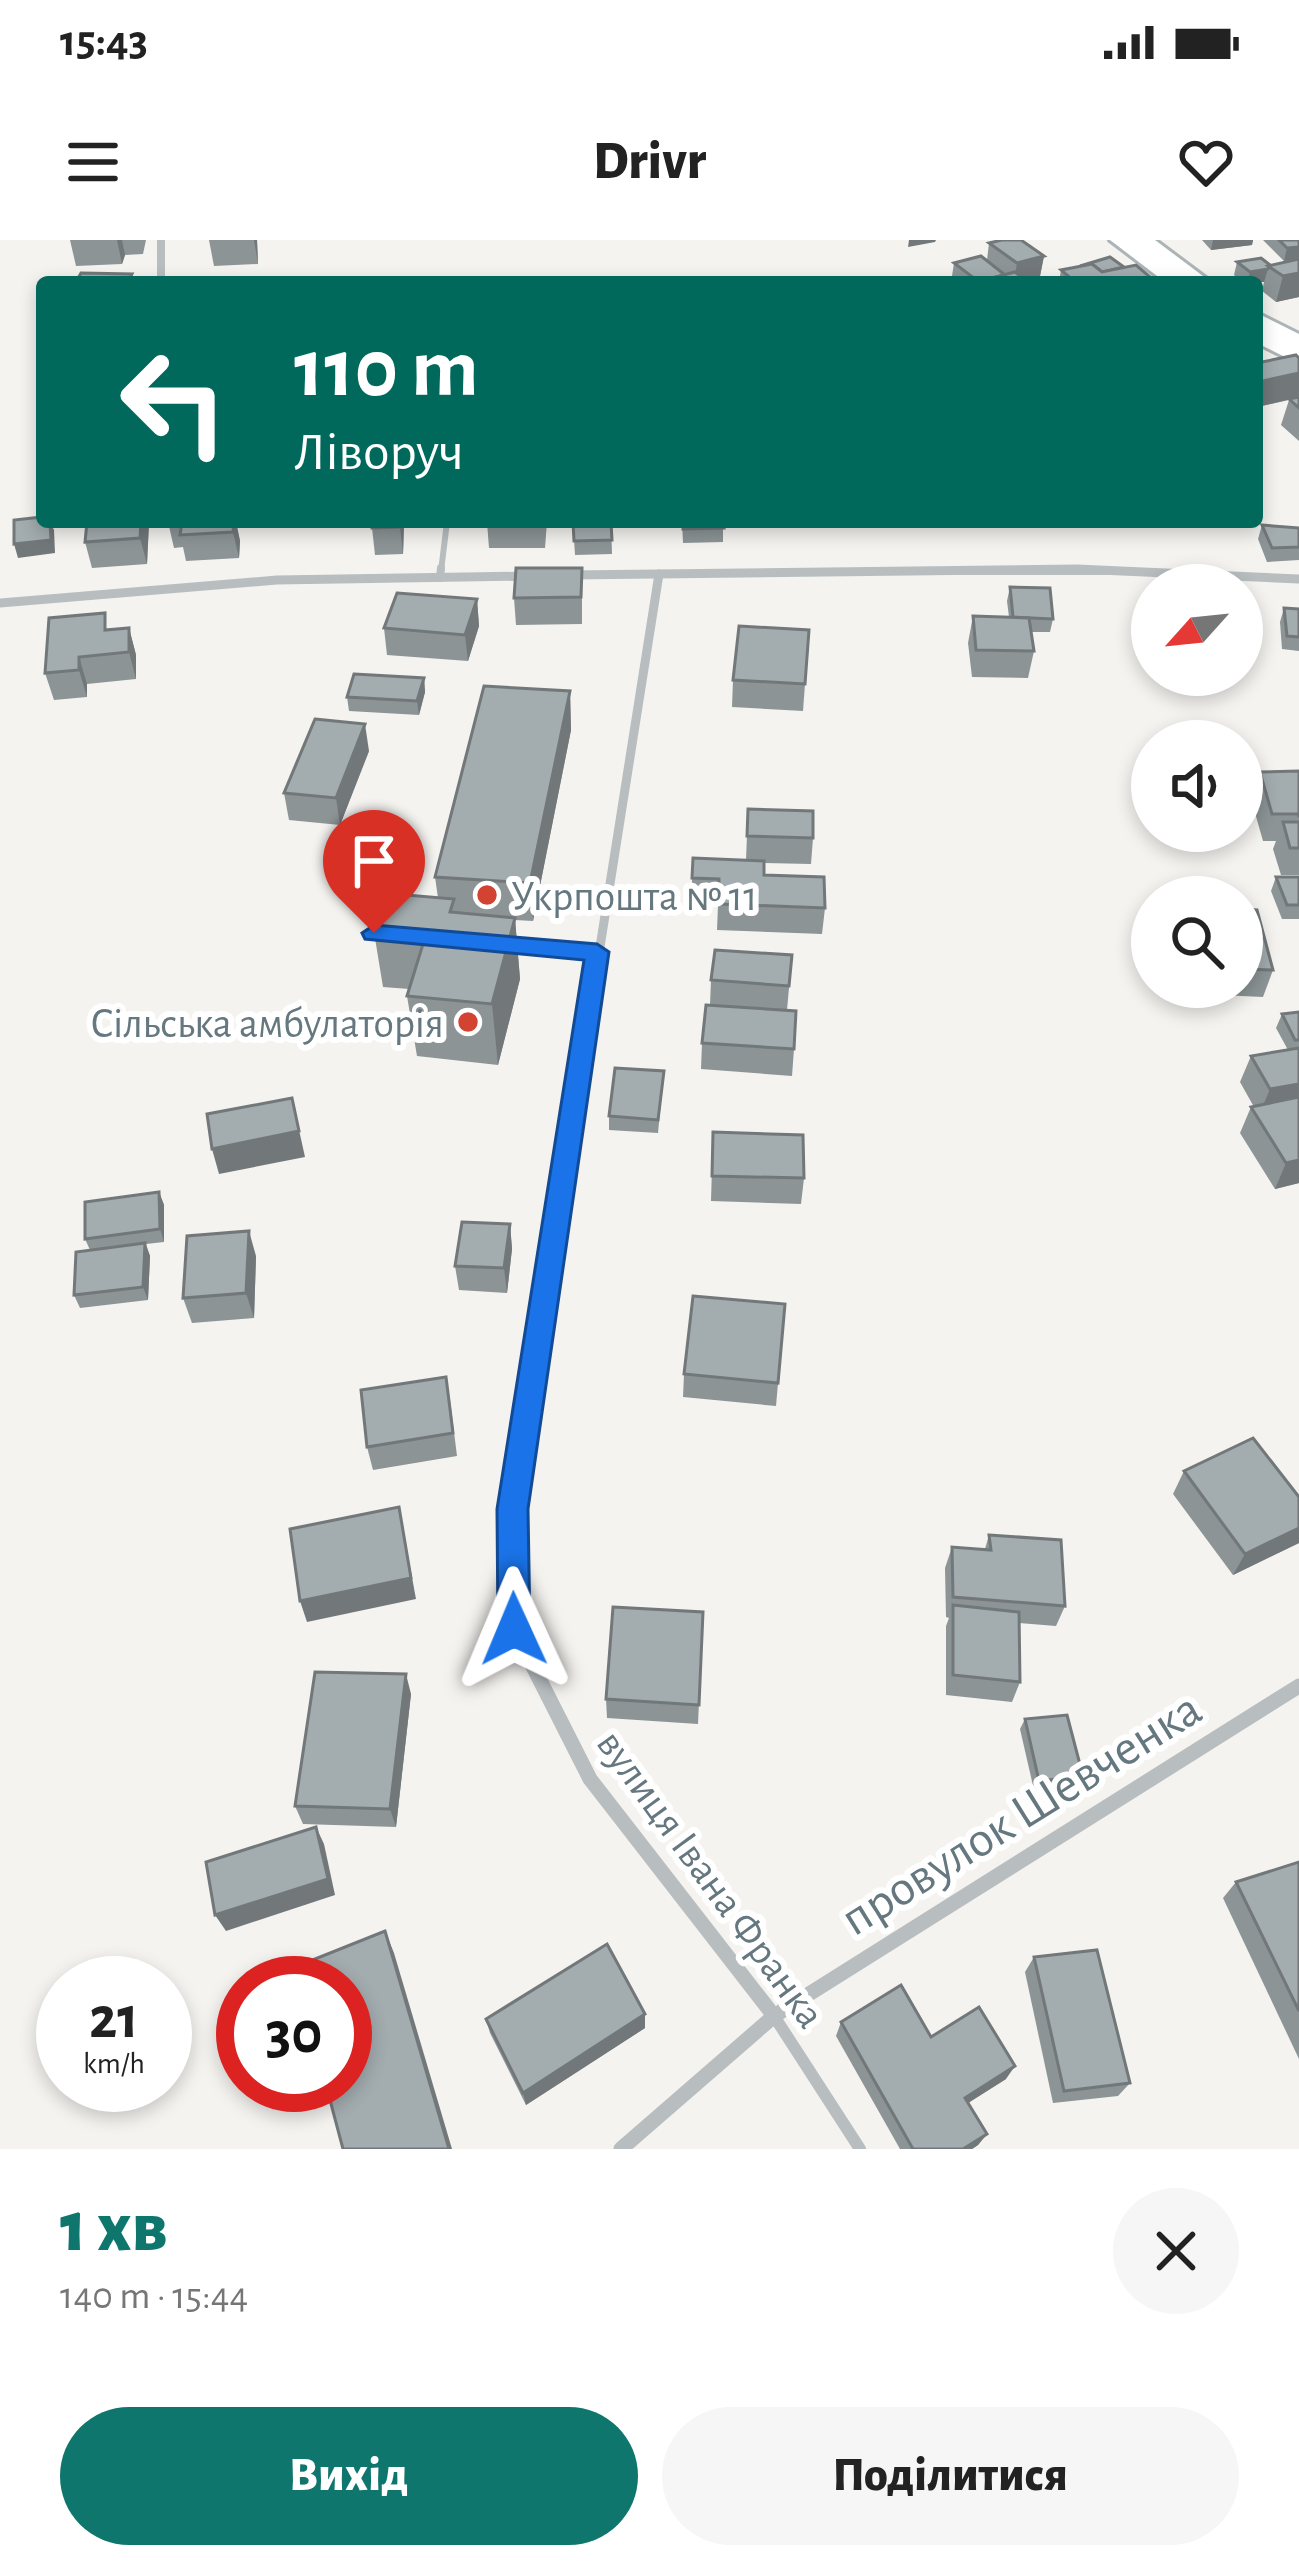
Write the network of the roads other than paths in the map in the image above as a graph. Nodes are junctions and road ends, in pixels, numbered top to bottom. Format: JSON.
{"nodes":[{"id":1,"x":161,"y":240,"type":"edge"},
{"id":2,"x":1129,"y":240,"type":"edge"},
{"id":3,"x":160,"y":276,"type":"edge"},
{"id":4,"x":1182,"y":276,"type":"edge"},
{"id":5,"x":1263,"y":329,"type":"edge"},
{"id":6,"x":1299,"y":352,"type":"edge"},
{"id":7,"x":447,"y":528,"type":"edge"},
{"id":8,"x":659,"y":574,"type":"junction"},
{"id":9,"x":440,"y":578,"type":"junction"},
{"id":10,"x":1299,"y":579,"type":"edge"},
{"id":11,"x":0,"y":603,"type":"edge"},
{"id":12,"x":393,"y":861,"type":"dead end"},
{"id":13,"x":378,"y":915,"type":"edge"},
{"id":14,"x":485,"y":943,"type":"edge"},
{"id":15,"x":597,"y":952,"type":"junction"},
{"id":16,"x":1299,"y":1686,"type":"edge"},
{"id":17,"x":774,"y":2016,"type":"junction"},
{"id":18,"x":621,"y":2149,"type":"edge"},
{"id":19,"x":860,"y":2149,"type":"edge"}],
"edges":[{"from":1,"to":3,"type":"street"},
{"from":2,"to":4,"type":"street"},
{"from":5,"to":6,"type":"street"},
{"from":7,"to":9,"type":"lane"},
{"from":8,"to":9,"type":"street"},
{"from":8,"to":10,"type":"street"},
{"from":8,"to":15,"type":"street","name":"вулиця Івана Франка"},
{"from":9,"to":11,"type":"street"},
{"from":12,"to":13,"type":"lane"},
{"from":14,"to":15,"type":"lane"},
{"from":15,"to":17,"type":"street","name":"вулиця Івана Франка"},
{"from":16,"to":17,"type":"street","name":"провулок Шевченка"},
{"from":17,"to":18,"type":"street","name":"провулок Шевченка"},
{"from":17,"to":19,"type":"lane","name":"вулиця Івана Франка"}]}
